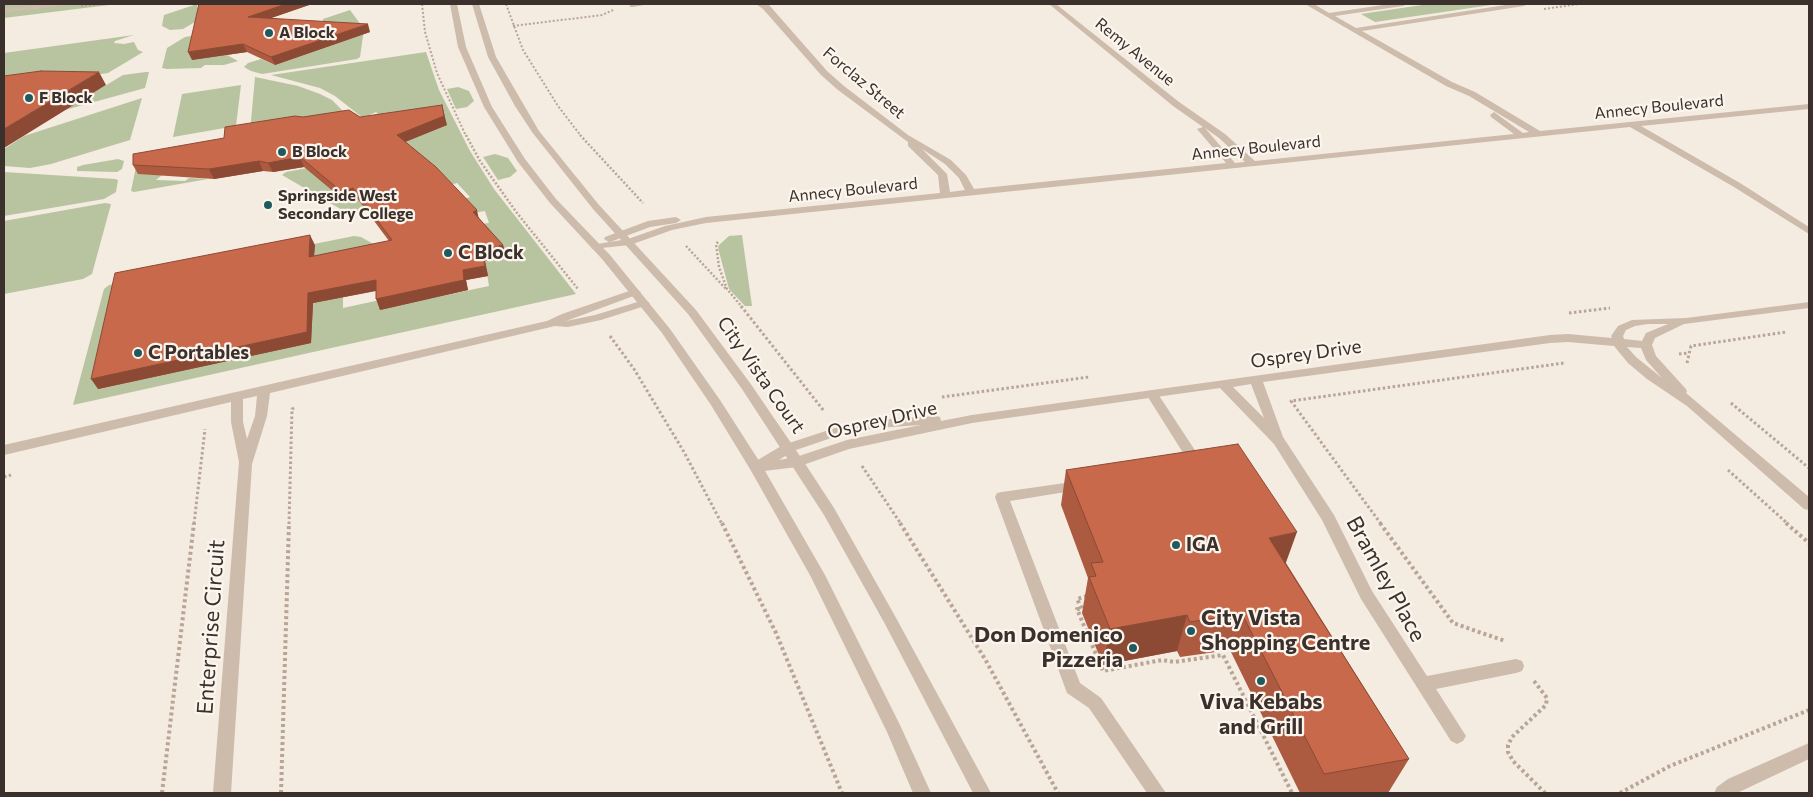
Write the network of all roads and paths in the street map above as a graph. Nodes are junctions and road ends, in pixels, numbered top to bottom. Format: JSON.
{"nodes":[{"id":1,"x":23,"y":4,"type":"edge"},
{"id":2,"x":61,"y":4,"type":"edge"},
{"id":3,"x":422,"y":4,"type":"edge"},
{"id":4,"x":453,"y":4,"type":"edge"},
{"id":5,"x":475,"y":4,"type":"edge"},
{"id":6,"x":506,"y":4,"type":"edge"},
{"id":7,"x":645,"y":4,"type":"edge"},
{"id":8,"x":1052,"y":4,"type":"edge"},
{"id":9,"x":1309,"y":4,"type":"edge"},
{"id":10,"x":1402,"y":4,"type":"edge"},
{"id":11,"x":1524,"y":4,"type":"edge"},
{"id":12,"x":633,"y":5,"type":"dead end"},
{"id":13,"x":764,"y":5,"type":"edge"},
{"id":14,"x":4,"y":6,"type":"edge"},
{"id":15,"x":616,"y":8,"type":"dead end"},
{"id":16,"x":4,"y":11,"type":"edge"},
{"id":17,"x":1328,"y":15,"type":"junction"},
{"id":18,"x":513,"y":26,"type":"junction"},
{"id":19,"x":1355,"y":30,"type":"junction"},
{"id":20,"x":1449,"y":84,"type":"junction"},
{"id":21,"x":1176,"y":104,"type":"junction"},
{"id":22,"x":1809,"y":106,"type":"edge"},
{"id":23,"x":1647,"y":123,"type":"junction"},
{"id":24,"x":1631,"y":124,"type":"junction"},
{"id":25,"x":1538,"y":134,"type":"junction"},
{"id":26,"x":905,"y":136,"type":"junction"},
{"id":27,"x":1522,"y":136,"type":"junction"},
{"id":28,"x":1253,"y":164,"type":"junction"},
{"id":29,"x":1233,"y":166,"type":"junction"},
{"id":30,"x":1737,"y":185,"type":"junction"},
{"id":31,"x":972,"y":192,"type":"junction"},
{"id":32,"x":945,"y":195,"type":"junction"},
{"id":33,"x":649,"y":209,"type":"dead end"},
{"id":34,"x":706,"y":220,"type":"junction"},
{"id":35,"x":1809,"y":231,"type":"edge"},
{"id":36,"x":621,"y":233,"type":"junction"},
{"id":37,"x":722,"y":239,"type":"dead end"},
{"id":38,"x":630,"y":242,"type":"junction"},
{"id":39,"x":596,"y":247,"type":"junction"},
{"id":40,"x":635,"y":292,"type":"junction"},
{"id":41,"x":644,"y":303,"type":"junction"},
{"id":42,"x":1809,"y":305,"type":"edge"},
{"id":43,"x":594,"y":313,"type":"junction"},
{"id":44,"x":1686,"y":321,"type":"junction"},
{"id":45,"x":1790,"y":332,"type":"dead end"},
{"id":46,"x":1618,"y":342,"type":"junction"},
{"id":47,"x":1646,"y":345,"type":"junction"},
{"id":48,"x":1573,"y":362,"type":"dead end"},
{"id":49,"x":1686,"y":366,"type":"dead end"},
{"id":50,"x":1256,"y":380,"type":"junction"},
{"id":51,"x":1223,"y":384,"type":"junction"},
{"id":52,"x":264,"y":389,"type":"junction"},
{"id":53,"x":1152,"y":394,"type":"junction"},
{"id":54,"x":238,"y":395,"type":"junction"},
{"id":55,"x":1725,"y":398,"type":"dead end"},
{"id":56,"x":1691,"y":403,"type":"junction"},
{"id":57,"x":301,"y":406,"type":"dead end"},
{"id":58,"x":972,"y":419,"type":"junction"},
{"id":59,"x":205,"y":429,"type":"dead end"},
{"id":60,"x":838,"y":431,"type":"junction"},
{"id":61,"x":1279,"y":441,"type":"junction"},
{"id":62,"x":847,"y":445,"type":"junction"},
{"id":63,"x":788,"y":448,"type":"junction"},
{"id":64,"x":4,"y":450,"type":"edge"},
{"id":65,"x":797,"y":462,"type":"junction"},
{"id":66,"x":245,"y":464,"type":"junction"},
{"id":67,"x":756,"y":467,"type":"junction"},
{"id":68,"x":1809,"y":468,"type":"edge"},
{"id":69,"x":1179,"y":470,"type":"edge"},
{"id":70,"x":1090,"y":484,"type":"edge"},
{"id":71,"x":1809,"y":504,"type":"edge"},
{"id":72,"x":1090,"y":595,"type":"edge"},
{"id":73,"x":1509,"y":647,"type":"dead end"},
{"id":74,"x":1516,"y":666,"type":"dead end"},
{"id":75,"x":1530,"y":676,"type":"dead end"},
{"id":76,"x":1424,"y":684,"type":"junction"},
{"id":77,"x":1809,"y":710,"type":"edge"},
{"id":78,"x":1457,"y":736,"type":"dead end"},
{"id":79,"x":1809,"y":751,"type":"edge"},
{"id":80,"x":162,"y":793,"type":"edge"},
{"id":81,"x":222,"y":793,"type":"edge"},
{"id":82,"x":281,"y":793,"type":"edge"},
{"id":83,"x":842,"y":793,"type":"edge"},
{"id":84,"x":922,"y":793,"type":"edge"},
{"id":85,"x":982,"y":793,"type":"edge"},
{"id":86,"x":1058,"y":793,"type":"edge"},
{"id":87,"x":1157,"y":793,"type":"edge"},
{"id":88,"x":1292,"y":793,"type":"edge"},
{"id":89,"x":1545,"y":793,"type":"edge"},
{"id":90,"x":1620,"y":793,"type":"edge"},
{"id":91,"x":1723,"y":793,"type":"edge"}],
"edges":[{"from":1,"to":14,"type":"street"},
{"from":2,"to":16,"type":"street"},
{"from":3,"to":43,"type":"path"},
{"from":4,"to":39,"type":"street"},
{"from":5,"to":36,"type":"street","name":"City Vista Court"},
{"from":6,"to":18,"type":"path"},
{"from":7,"to":12,"type":"street"},
{"from":8,"to":21,"type":"street","name":"Remy Avenue"},
{"from":9,"to":17,"type":"street"},
{"from":10,"to":17,"type":"street"},
{"from":11,"to":19,"type":"street"},
{"from":13,"to":26,"type":"street","name":"Forclaz Street"},
{"from":15,"to":18,"type":"path"},
{"from":17,"to":19,"type":"street"},
{"from":18,"to":33,"type":"path"},
{"from":19,"to":20,"type":"street"},
{"from":20,"to":25,"type":"street"},
{"from":20,"to":27,"type":"street"},
{"from":21,"to":28,"type":"street","name":"Remy Avenue"},
{"from":21,"to":29,"type":"street","name":"Remy Avenue"},
{"from":22,"to":23,"type":"street","name":"Annecy Boulevard"},
{"from":23,"to":24,"type":"street","name":"Annecy Boulevard"},
{"from":23,"to":30,"type":"street"},
{"from":24,"to":25,"type":"street","name":"Annecy Boulevard"},
{"from":24,"to":30,"type":"street"},
{"from":25,"to":27,"type":"street","name":"Annecy Boulevard"},
{"from":26,"to":31,"type":"street","name":"Forclaz Street"},
{"from":26,"to":32,"type":"street","name":"Forclaz Street"},
{"from":27,"to":28,"type":"street","name":"Annecy Boulevard"},
{"from":28,"to":29,"type":"street","name":"Annecy Boulevard"},
{"from":29,"to":31,"type":"street","name":"Annecy Boulevard"},
{"from":30,"to":35,"type":"street"},
{"from":31,"to":32,"type":"street","name":"Annecy Boulevard"},
{"from":32,"to":34,"type":"street","name":"Annecy Boulevard"},
{"from":34,"to":36,"type":"street","name":"Annecy Boulevard"},
{"from":34,"to":38,"type":"street","name":"Annecy Boulevard"},
{"from":36,"to":38,"type":"street","name":"City Vista Court"},
{"from":36,"to":39,"type":"street","name":"Annecy Boulevard"},
{"from":37,"to":60,"type":"path"},
{"from":38,"to":39,"type":"street","name":"Annecy Boulevard"},
{"from":38,"to":63,"type":"street","name":"City Vista Court"},
{"from":39,"to":40,"type":"street"},
{"from":40,"to":41,"type":"street"},
{"from":40,"to":43,"type":"street"},
{"from":41,"to":43,"type":"street"},
{"from":41,"to":67,"type":"street"},
{"from":42,"to":44,"type":"street"},
{"from":43,"to":52,"type":"street"},
{"from":43,"to":83,"type":"path"},
{"from":44,"to":46,"type":"street"},
{"from":44,"to":47,"type":"street"},
{"from":45,"to":49,"type":"path"},
{"from":46,"to":47,"type":"street","name":"Osprey Drive"},
{"from":46,"to":50,"type":"street","name":"Osprey Drive"},
{"from":46,"to":56,"type":"street"},
{"from":47,"to":56,"type":"street"},
{"from":48,"to":73,"type":"path"},
{"from":50,"to":51,"type":"street","name":"Osprey Drive"},
{"from":50,"to":61,"type":"street","name":"Bramley Place"},
{"from":51,"to":53,"type":"street","name":"Osprey Drive"},
{"from":51,"to":61,"type":"street","name":"Bramley Place"},
{"from":52,"to":54,"type":"street"},
{"from":52,"to":66,"type":"street","name":"Enterprise Circuit"},
{"from":53,"to":58,"type":"street","name":"Osprey Drive"},
{"from":53,"to":69,"type":"street"},
{"from":54,"to":64,"type":"street"},
{"from":54,"to":66,"type":"street","name":"Enterprise Circuit"},
{"from":55,"to":68,"type":"path"},
{"from":56,"to":71,"type":"street"},
{"from":57,"to":82,"type":"path"},
{"from":58,"to":60,"type":"street","name":"Osprey Drive"},
{"from":58,"to":62,"type":"street","name":"Osprey Drive"},
{"from":59,"to":80,"type":"path"},
{"from":60,"to":63,"type":"street","name":"Osprey Drive"},
{"from":61,"to":76,"type":"street","name":"Bramley Place"},
{"from":62,"to":65,"type":"street","name":"Osprey Drive"},
{"from":62,"to":86,"type":"path"},
{"from":63,"to":65,"type":"street","name":"City Vista Court"},
{"from":63,"to":67,"type":"street","name":"Osprey Drive"},
{"from":65,"to":67,"type":"street","name":"Osprey Drive"},
{"from":65,"to":85,"type":"street","name":"City Vista Court"},
{"from":66,"to":81,"type":"street","name":"Enterprise Circuit"},
{"from":67,"to":84,"type":"street"},
{"from":70,"to":87,"type":"street"},
{"from":72,"to":88,"type":"path"},
{"from":74,"to":76,"type":"street"},
{"from":75,"to":89,"type":"path"},
{"from":76,"to":78,"type":"street","name":"Bramley Place"},
{"from":77,"to":90,"type":"path"},
{"from":79,"to":91,"type":"street"}]}
